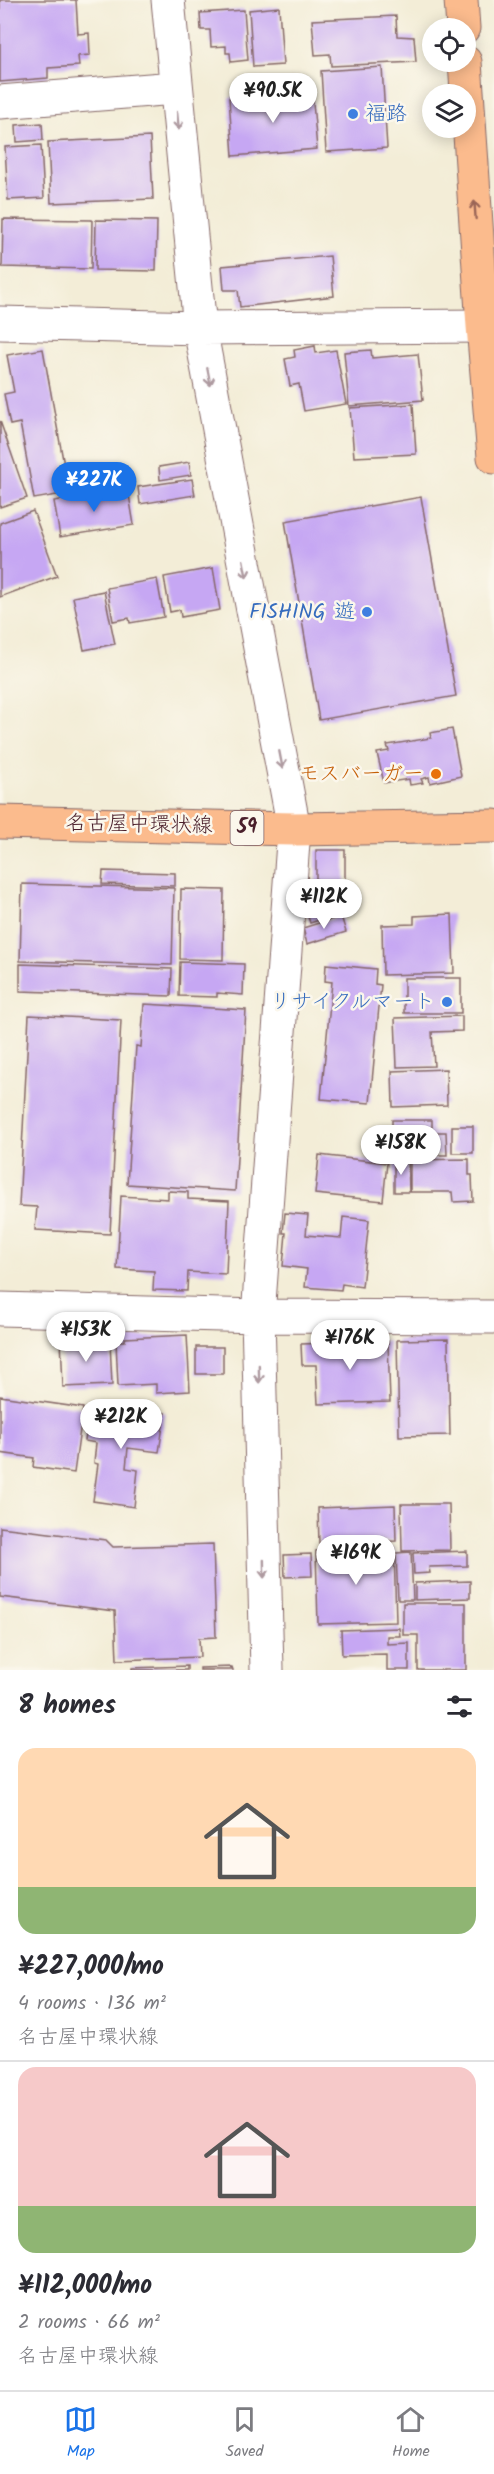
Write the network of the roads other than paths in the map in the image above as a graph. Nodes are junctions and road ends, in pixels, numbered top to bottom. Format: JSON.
{"nodes":[{"id":1,"x":168,"y":0,"type":"edge"},
{"id":2,"x":461,"y":0,"type":"edge"},
{"id":3,"x":462,"y":18,"type":"edge"},
{"id":4,"x":466,"y":72,"type":"edge"},
{"id":5,"x":175,"y":88,"type":"junction"},
{"id":6,"x":0,"y":102,"type":"edge"},
{"id":7,"x":0,"y":323,"type":"edge"},
{"id":8,"x":483,"y":326,"type":"junction"},
{"id":9,"x":200,"y":328,"type":"junction"},
{"id":10,"x":494,"y":457,"type":"edge"},
{"id":11,"x":0,"y":822,"type":"edge"},
{"id":12,"x":494,"y":826,"type":"edge"},
{"id":13,"x":294,"y":829,"type":"junction"},
{"id":14,"x":0,"y":1309,"type":"edge"},
{"id":15,"x":258,"y":1316,"type":"junction"},
{"id":16,"x":494,"y":1317,"type":"edge"},
{"id":17,"x":267,"y":1670,"type":"edge"}],
"edges":[{"from":1,"to":5,"type":"street"},
{"from":2,"to":3,"type":"main road"},
{"from":8,"to":4,"type":"main road","one_way":true},
{"from":5,"to":6,"type":"street"},
{"from":5,"to":9,"type":"street","one_way":true},
{"from":7,"to":9,"type":"street"},
{"from":8,"to":9,"type":"street"},
{"from":8,"to":10,"type":"main road"},
{"from":9,"to":13,"type":"street","one_way":true},
{"from":11,"to":13,"type":"main road","name":"名古屋中環状線","number":"59"},
{"from":12,"to":13,"type":"main road","name":"名古屋中環状線","number":"59"},
{"from":13,"to":15,"type":"street"},
{"from":14,"to":15,"type":"street"},
{"from":15,"to":16,"type":"street"},
{"from":15,"to":17,"type":"street","one_way":true}]}
